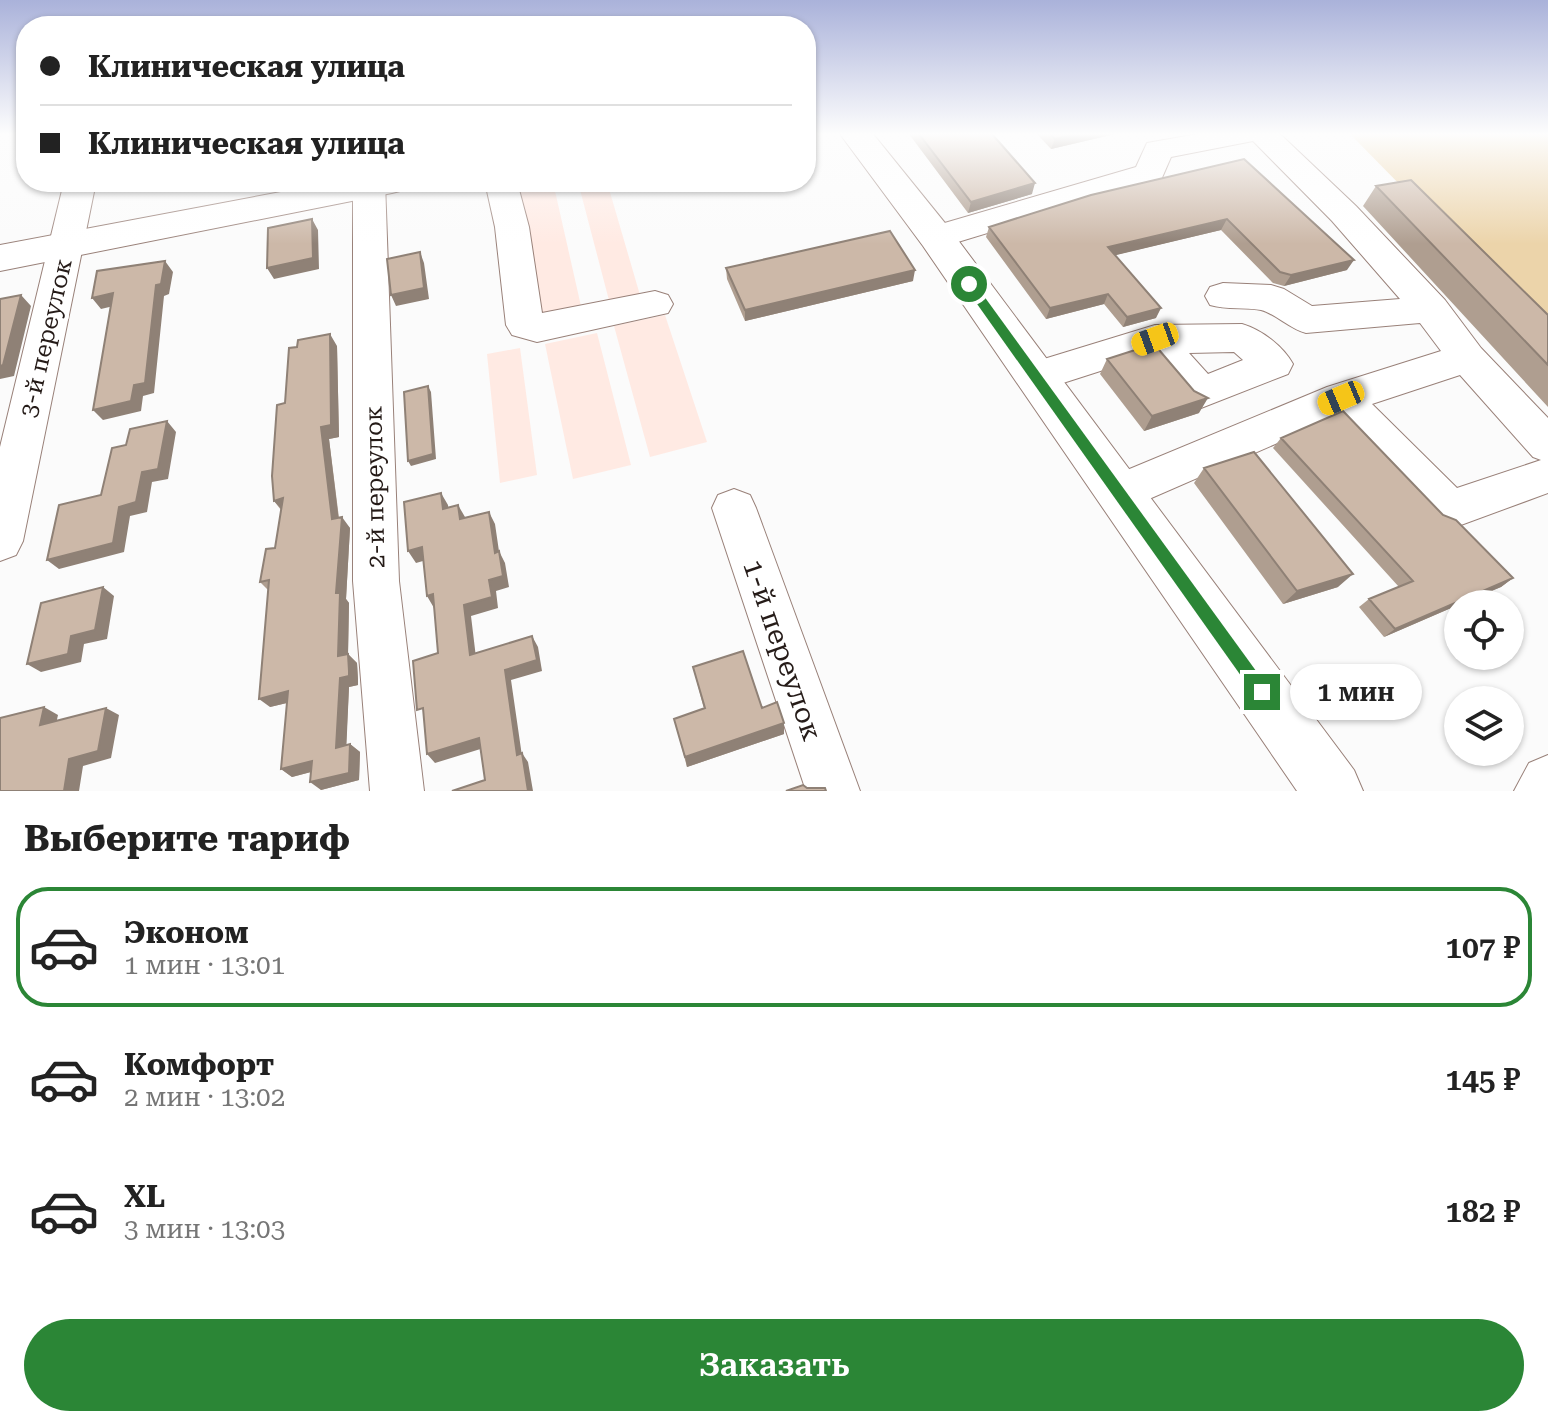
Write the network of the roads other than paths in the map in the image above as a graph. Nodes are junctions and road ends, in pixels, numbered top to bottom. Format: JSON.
{"nodes":[{"id":1,"x":885,"y":171,"type":"edge"},
{"id":2,"x":1151,"y":171,"type":"edge"},
{"id":3,"x":1301,"y":171,"type":"edge"},
{"id":4,"x":78,"y":192,"type":"edge"},
{"id":5,"x":331,"y":192,"type":"edge"},
{"id":6,"x":377,"y":192,"type":"edge"},
{"id":7,"x":503,"y":192,"type":"edge"},
{"id":8,"x":936,"y":237,"type":"junction"},
{"id":9,"x":68,"y":244,"type":"junction"},
{"id":10,"x":0,"y":258,"type":"edge"},
{"id":11,"x":1223,"y":296,"type":"dead end"},
{"id":12,"x":655,"y":304,"type":"dead end"},
{"id":13,"x":1432,"y":309,"type":"junction"},
{"id":14,"x":1155,"y":339,"type":"dead end"},
{"id":15,"x":1467,"y":358,"type":"junction"},
{"id":16,"x":1035,"y":377,"type":"junction"},
{"id":17,"x":1341,"y":398,"type":"junction"},
{"id":18,"x":1548,"y":445,"type":"edge"},
{"id":19,"x":1548,"y":475,"type":"edge"},
{"id":20,"x":1118,"y":493,"type":"junction"},
{"id":21,"x":734,"y":508,"type":"dead end"},
{"id":22,"x":0,"y":541,"type":"edge"},
{"id":23,"x":1548,"y":782,"type":"edge"},
{"id":24,"x":397,"y":791,"type":"edge"},
{"id":25,"x":833,"y":791,"type":"edge"},
{"id":26,"x":1333,"y":791,"type":"edge"},
{"id":27,"x":1541,"y":791,"type":"edge"}],
"edges":[{"from":1,"to":8,"type":"main road"},
{"from":2,"to":8,"type":"street"},
{"from":3,"to":13,"type":"street"},
{"from":4,"to":9,"type":"street","name":"3-й переулок"},
{"from":5,"to":9,"type":"main road"},
{"from":6,"to":24,"type":"street","name":"2-й переулок"},
{"from":7,"to":12,"type":"street"},
{"from":8,"to":16,"type":"main road"},
{"from":9,"to":10,"type":"main road"},
{"from":9,"to":22,"type":"street","name":"3-й переулок"},
{"from":11,"to":13,"type":"street"},
{"from":13,"to":15,"type":"street"},
{"from":14,"to":16,"type":"street"},
{"from":15,"to":17,"type":"street"},
{"from":15,"to":18,"type":"street"},
{"from":16,"to":20,"type":"main road"},
{"from":17,"to":19,"type":"street"},
{"from":17,"to":20,"type":"street"},
{"from":20,"to":26,"type":"main road"},
{"from":21,"to":25,"type":"street","name":"1-й переулок"},
{"from":23,"to":27,"type":"street"}]}
